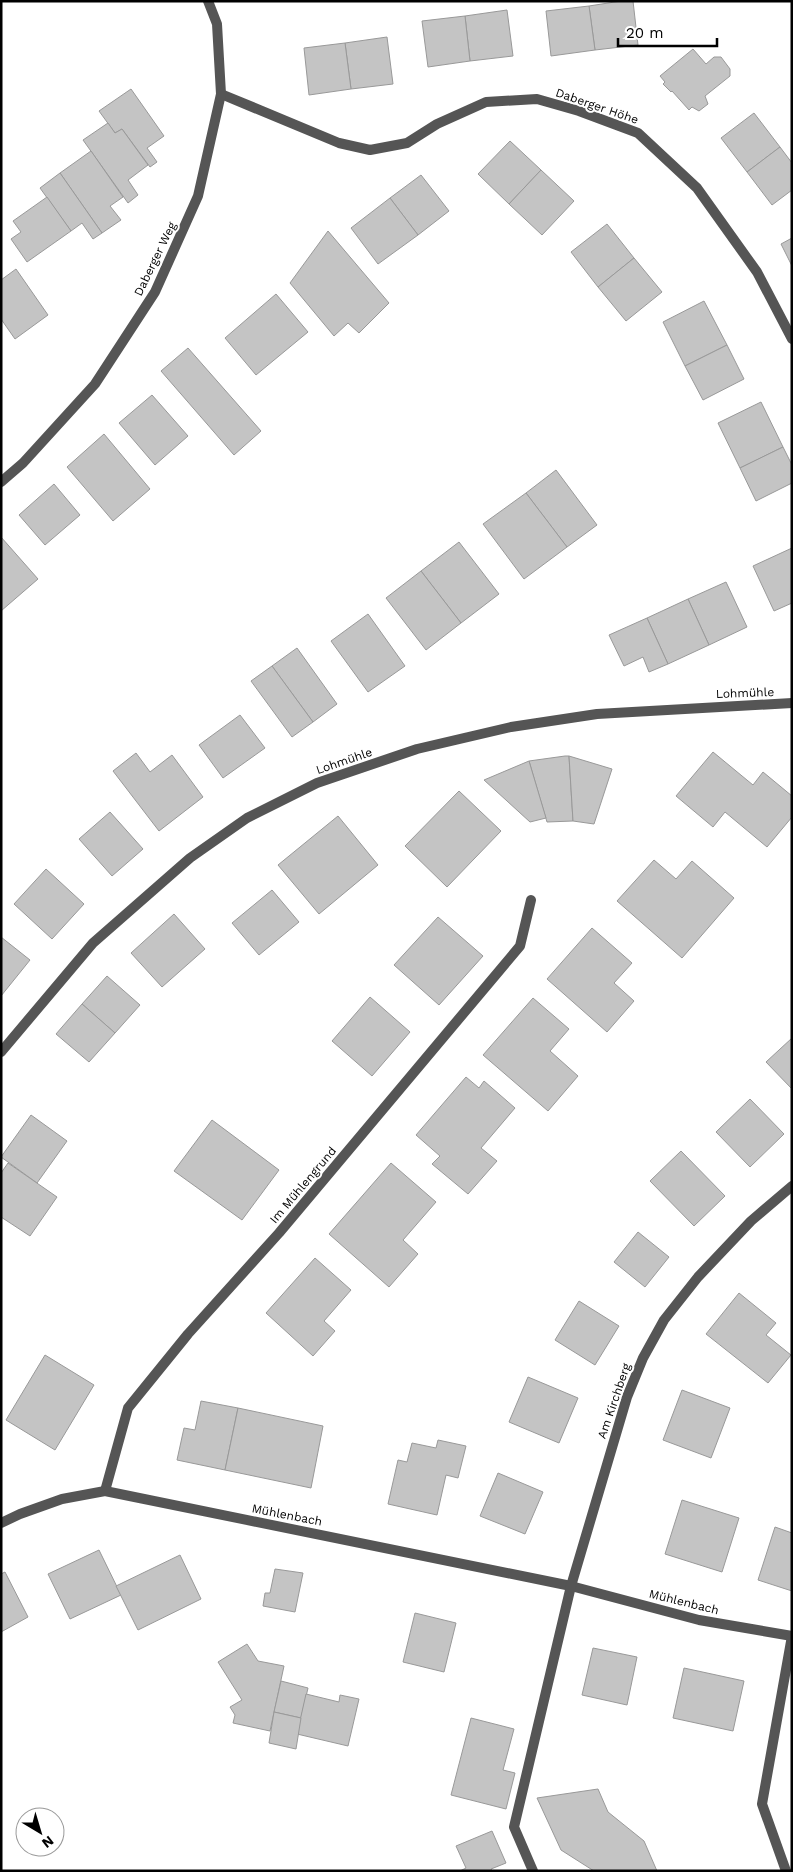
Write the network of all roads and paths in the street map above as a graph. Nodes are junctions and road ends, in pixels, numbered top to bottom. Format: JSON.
{"nodes":[{"id":1,"x":208,"y":1,"type":"edge"},
{"id":2,"x":221,"y":94,"type":"junction"},
{"id":3,"x":792,"y":339,"type":"edge"},
{"id":4,"x":1,"y":482,"type":"edge"},
{"id":5,"x":792,"y":703,"type":"edge"},
{"id":6,"x":531,"y":900,"type":"dead end"},
{"id":7,"x":1,"y":1052,"type":"edge"},
{"id":8,"x":792,"y":1186,"type":"edge"},
{"id":9,"x":105,"y":1491,"type":"junction"},
{"id":10,"x":1,"y":1523,"type":"edge"},
{"id":11,"x":571,"y":1586,"type":"junction"},
{"id":12,"x":792,"y":1636,"type":"edge"},
{"id":13,"x":532,"y":1871,"type":"edge"},
{"id":14,"x":786,"y":1871,"type":"edge"}],
"edges":[{"from":1,"to":2,"type":"street","name":"Daberger Weg"},
{"from":2,"to":3,"type":"street","name":"Daberger Höhe"},
{"from":2,"to":4,"type":"street","name":"Daberger Weg"},
{"from":5,"to":7,"type":"street","name":"Lohmühle"},
{"from":6,"to":9,"type":"street","name":"Im Mühlengrund"},
{"from":8,"to":11,"type":"street","name":"Am Kirchberg"},
{"from":9,"to":10,"type":"street","name":"Mühlenbach"},
{"from":9,"to":11,"type":"street","name":"Mühlenbach"},
{"from":11,"to":12,"type":"street","name":"Mühlenbach"},
{"from":11,"to":13,"type":"street"},
{"from":12,"to":14,"type":"street"}]}
